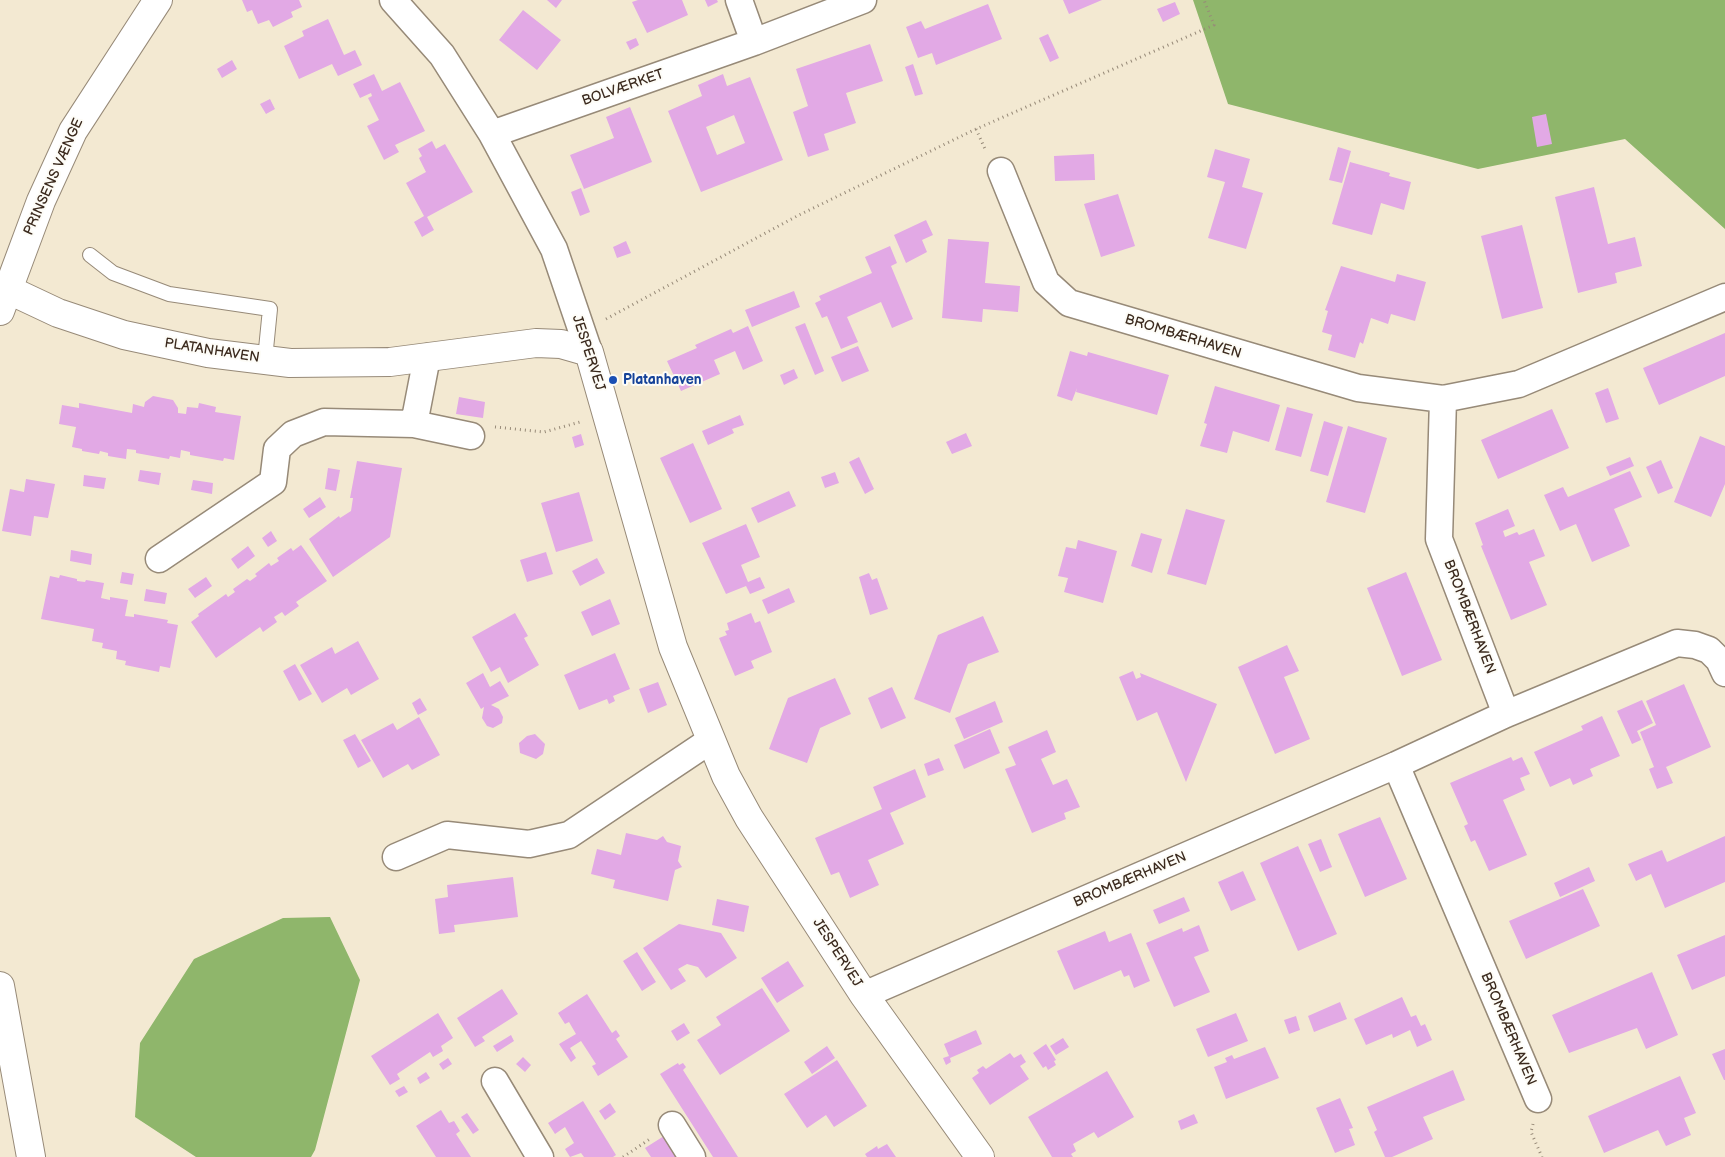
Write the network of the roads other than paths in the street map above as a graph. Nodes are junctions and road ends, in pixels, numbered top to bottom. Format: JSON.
{"nodes":[{"id":1,"x":158,"y":0,"type":"edge"},
{"id":2,"x":393,"y":0,"type":"edge"},
{"id":3,"x":739,"y":0,"type":"edge"},
{"id":4,"x":863,"y":0,"type":"edge"},
{"id":5,"x":754,"y":42,"type":"junction"},
{"id":6,"x":492,"y":134,"type":"junction"},
{"id":7,"x":1001,"y":171,"type":"dead end"},
{"id":8,"x":90,"y":255,"type":"dead end"},
{"id":9,"x":1725,"y":297,"type":"edge"},
{"id":10,"x":4,"y":300,"type":"edge"},
{"id":11,"x":589,"y":352,"type":"junction"},
{"id":12,"x":427,"y":357,"type":"junction"},
{"id":13,"x":265,"y":359,"type":"junction"},
{"id":14,"x":1443,"y":399,"type":"junction"},
{"id":15,"x":414,"y":424,"type":"junction"},
{"id":16,"x":471,"y":436,"type":"road end"},
{"id":17,"x":159,"y":559,"type":"dead end"},
{"id":18,"x":1725,"y":673,"type":"edge"},
{"id":19,"x":1506,"y":714,"type":"junction"},
{"id":20,"x":711,"y":740,"type":"junction"},
{"id":21,"x":1396,"y":765,"type":"junction"},
{"id":22,"x":396,"y":857,"type":"dead end"},
{"id":23,"x":0,"y":986,"type":"edge"},
{"id":24,"x":864,"y":995,"type":"junction"},
{"id":25,"x":495,"y":1081,"type":"dead end"},
{"id":26,"x":1538,"y":1099,"type":"road end"},
{"id":27,"x":672,"y":1125,"type":"dead end"},
{"id":28,"x":31,"y":1157,"type":"edge"},
{"id":29,"x":540,"y":1157,"type":"edge"},
{"id":30,"x":692,"y":1157,"type":"edge"},
{"id":31,"x":980,"y":1157,"type":"edge"}],
"edges":[{"from":1,"to":10,"type":"street","name":"PRINSENS VÆNGE"},
{"from":2,"to":6,"type":"street","name":"JESPERVEJ"},
{"from":3,"to":5,"type":"street"},
{"from":4,"to":5,"type":"street","name":"BOLVÆRKET"},
{"from":5,"to":6,"type":"street","name":"BOLVÆRKET"},
{"from":6,"to":11,"type":"street","name":"JESPERVEJ"},
{"from":7,"to":14,"type":"street","name":"BROMBÆRHAVEN"},
{"from":8,"to":13,"type":"lane"},
{"from":9,"to":14,"type":"street","name":"BROMBÆRHAVEN"},
{"from":10,"to":13,"type":"street","name":"PLATANHAVEN"},
{"from":11,"to":12,"type":"street","name":"PLATANHAVEN"},
{"from":11,"to":20,"type":"street","name":"JESPERVEJ"},
{"from":12,"to":13,"type":"street","name":"PLATANHAVEN"},
{"from":12,"to":15,"type":"street"},
{"from":14,"to":19,"type":"street","name":"BROMBÆRHAVEN"},
{"from":15,"to":16,"type":"street"},
{"from":15,"to":17,"type":"street"},
{"from":18,"to":19,"type":"street","name":"BROMBÆRHAVEN"},
{"from":19,"to":21,"type":"street","name":"BROMBÆRHAVEN"},
{"from":20,"to":22,"type":"street"},
{"from":20,"to":24,"type":"street","name":"JESPERVEJ"},
{"from":21,"to":24,"type":"street","name":"BROMBÆRHAVEN"},
{"from":21,"to":26,"type":"street","name":"BROMBÆRHAVEN"},
{"from":23,"to":28,"type":"street"},
{"from":24,"to":31,"type":"street","name":"JESPERVEJ"},
{"from":25,"to":29,"type":"street"},
{"from":27,"to":30,"type":"street"}]}
